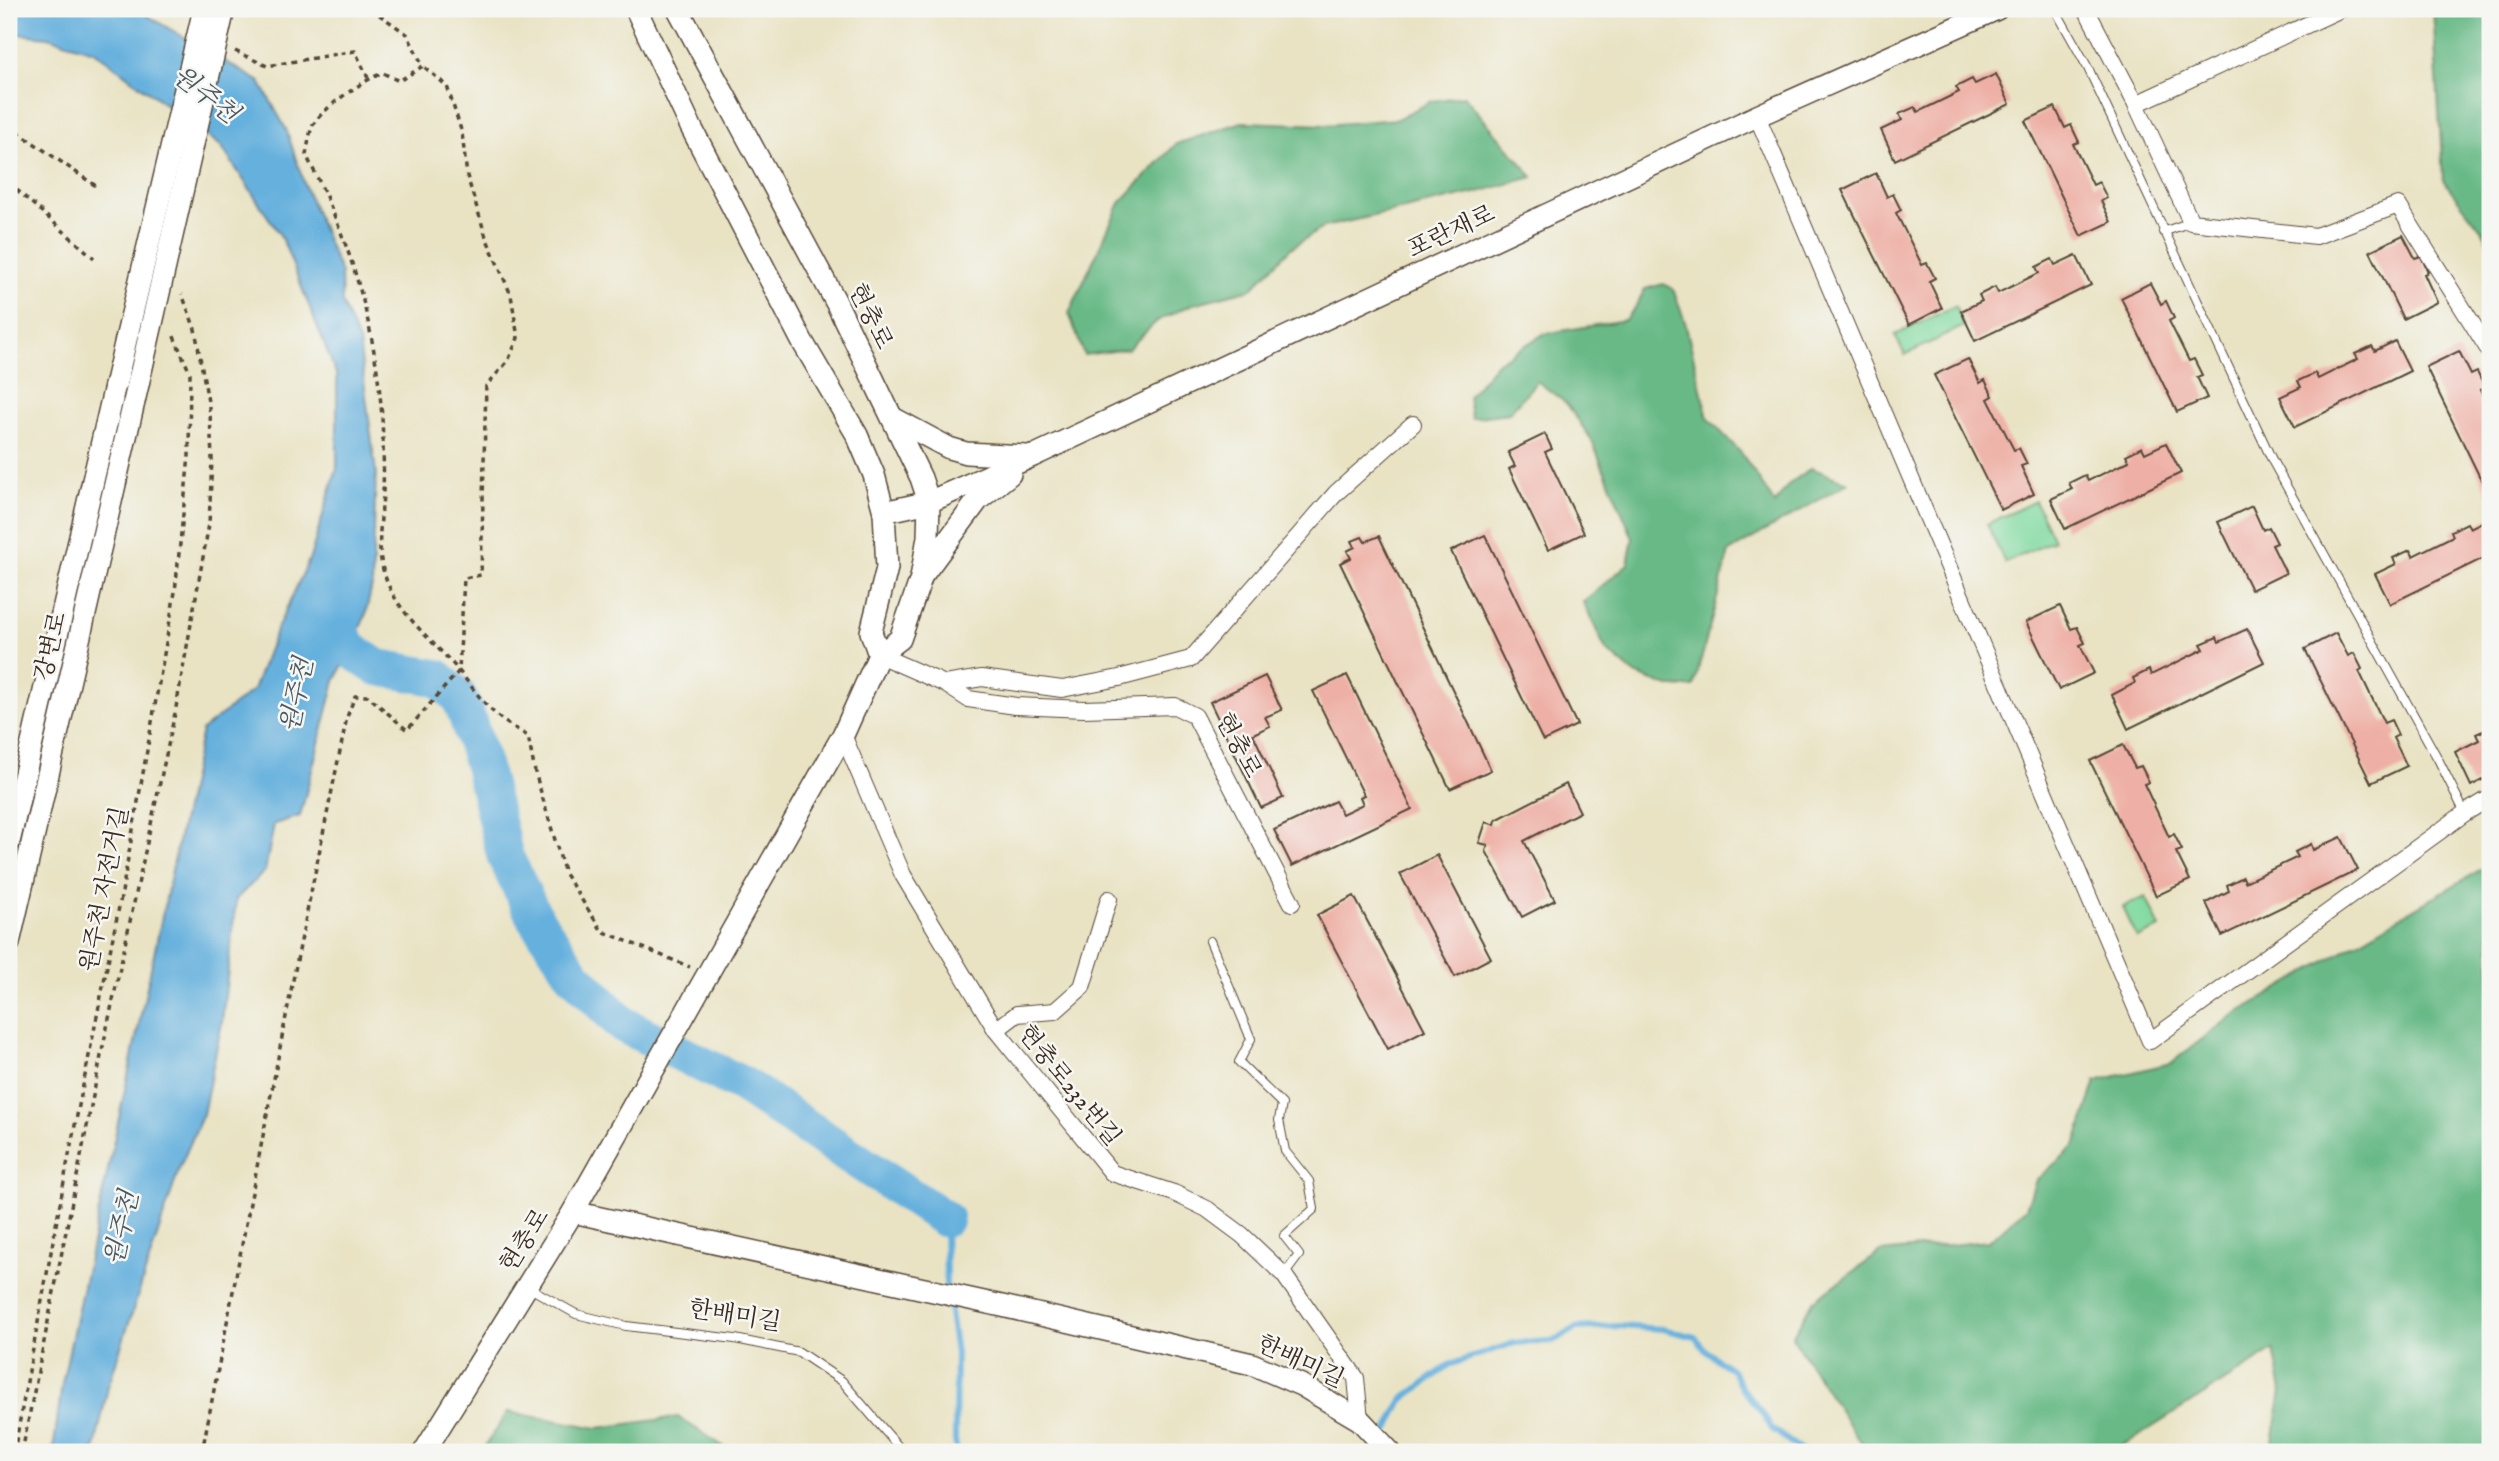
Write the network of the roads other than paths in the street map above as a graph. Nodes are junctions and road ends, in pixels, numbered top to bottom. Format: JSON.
{"nodes":[{"id":1,"x":204,"y":9,"type":"edge"},
{"id":2,"x":224,"y":9,"type":"edge"},
{"id":3,"x":636,"y":9,"type":"edge"},
{"id":4,"x":678,"y":9,"type":"edge"},
{"id":5,"x":1997,"y":9,"type":"edge"},
{"id":6,"x":2055,"y":9,"type":"edge"},
{"id":7,"x":2086,"y":9,"type":"edge"},
{"id":8,"x":2341,"y":9,"type":"edge"},
{"id":9,"x":2136,"y":104,"type":"junction"},
{"id":10,"x":1757,"y":117,"type":"junction"},
{"id":11,"x":2191,"y":222,"type":"junction"},
{"id":12,"x":2163,"y":232,"type":"junction"},
{"id":13,"x":2490,"y":352,"type":"edge"},
{"id":14,"x":893,"y":418,"type":"junction"},
{"id":15,"x":1413,"y":424,"type":"dead end"},
{"id":16,"x":1033,"y":456,"type":"junction"},
{"id":17,"x":929,"y":502,"type":"junction"},
{"id":18,"x":884,"y":512,"type":"junction"},
{"id":19,"x":921,"y":578,"type":"junction"},
{"id":20,"x":879,"y":656,"type":"junction"},
{"id":21,"x":945,"y":684,"type":"junction"},
{"id":22,"x":844,"y":735,"type":"junction"},
{"id":23,"x":2490,"y":798,"type":"edge"},
{"id":24,"x":2465,"y":813,"type":"junction"},
{"id":25,"x":9,"y":842,"type":"edge"},
{"id":26,"x":1109,"y":899,"type":"dead end"},
{"id":27,"x":1292,"y":903,"type":"dead end"},
{"id":28,"x":1209,"y":941,"type":"dead end"},
{"id":29,"x":9,"y":943,"type":"edge"},
{"id":30,"x":996,"y":1030,"type":"junction"},
{"id":31,"x":573,"y":1212,"type":"junction"},
{"id":32,"x":1284,"y":1275,"type":"junction"},
{"id":33,"x":526,"y":1286,"type":"junction"},
{"id":34,"x":1364,"y":1424,"type":"junction"},
{"id":35,"x":424,"y":1452,"type":"edge"},
{"id":36,"x":903,"y":1452,"type":"edge"},
{"id":37,"x":1390,"y":1452,"type":"edge"}],
"edges":[{"from":1,"to":25,"type":"street","name":"강변로","bridge":true},
{"from":2,"to":29,"type":"street","name":"강변로","bridge":true},
{"from":3,"to":18,"type":"street"},
{"from":4,"to":14,"type":"street","name":"현충로"},
{"from":5,"to":10,"type":"street","name":"포란재로"},
{"from":6,"to":12,"type":"lane"},
{"from":7,"to":9,"type":"street"},
{"from":8,"to":9,"type":"street"},
{"from":9,"to":11,"type":"street"},
{"from":10,"to":16,"type":"street","name":"포란재로"},
{"from":10,"to":24,"type":"street"},
{"from":11,"to":12,"type":"lane"},
{"from":11,"to":13,"type":"street"},
{"from":12,"to":24,"type":"lane"},
{"from":14,"to":16,"type":"street"},
{"from":14,"to":17,"type":"street","name":"현충로"},
{"from":15,"to":21,"type":"street"},
{"from":16,"to":17,"type":"street","name":"포란재로"},
{"from":16,"to":19,"type":"street"},
{"from":17,"to":18,"type":"street","name":"포란재로"},
{"from":17,"to":19,"type":"street","name":"현충로"},
{"from":18,"to":20,"type":"street"},
{"from":19,"to":20,"type":"street","name":"현충로"},
{"from":20,"to":21,"type":"street","name":"현충로"},
{"from":20,"to":22,"type":"street","name":"현충로"},
{"from":21,"to":27,"type":"street","name":"현충로"},
{"from":22,"to":30,"type":"street","name":"현충로232번길"},
{"from":22,"to":31,"type":"street","name":"현충로"},
{"from":23,"to":24,"type":"street"},
{"from":26,"to":30,"type":"street","name":"현충로232번길"},
{"from":28,"to":32,"type":"lane"},
{"from":30,"to":32,"type":"street","name":"현충로232번길"},
{"from":31,"to":33,"type":"street","name":"현충로"},
{"from":31,"to":34,"type":"street","name":"한배미길"},
{"from":32,"to":34,"type":"street","name":"현충로232번길"},
{"from":33,"to":35,"type":"street","name":"현충로"},
{"from":33,"to":36,"type":"lane","name":"한배미길"},
{"from":34,"to":37,"type":"street","name":"한배미길"}]}
